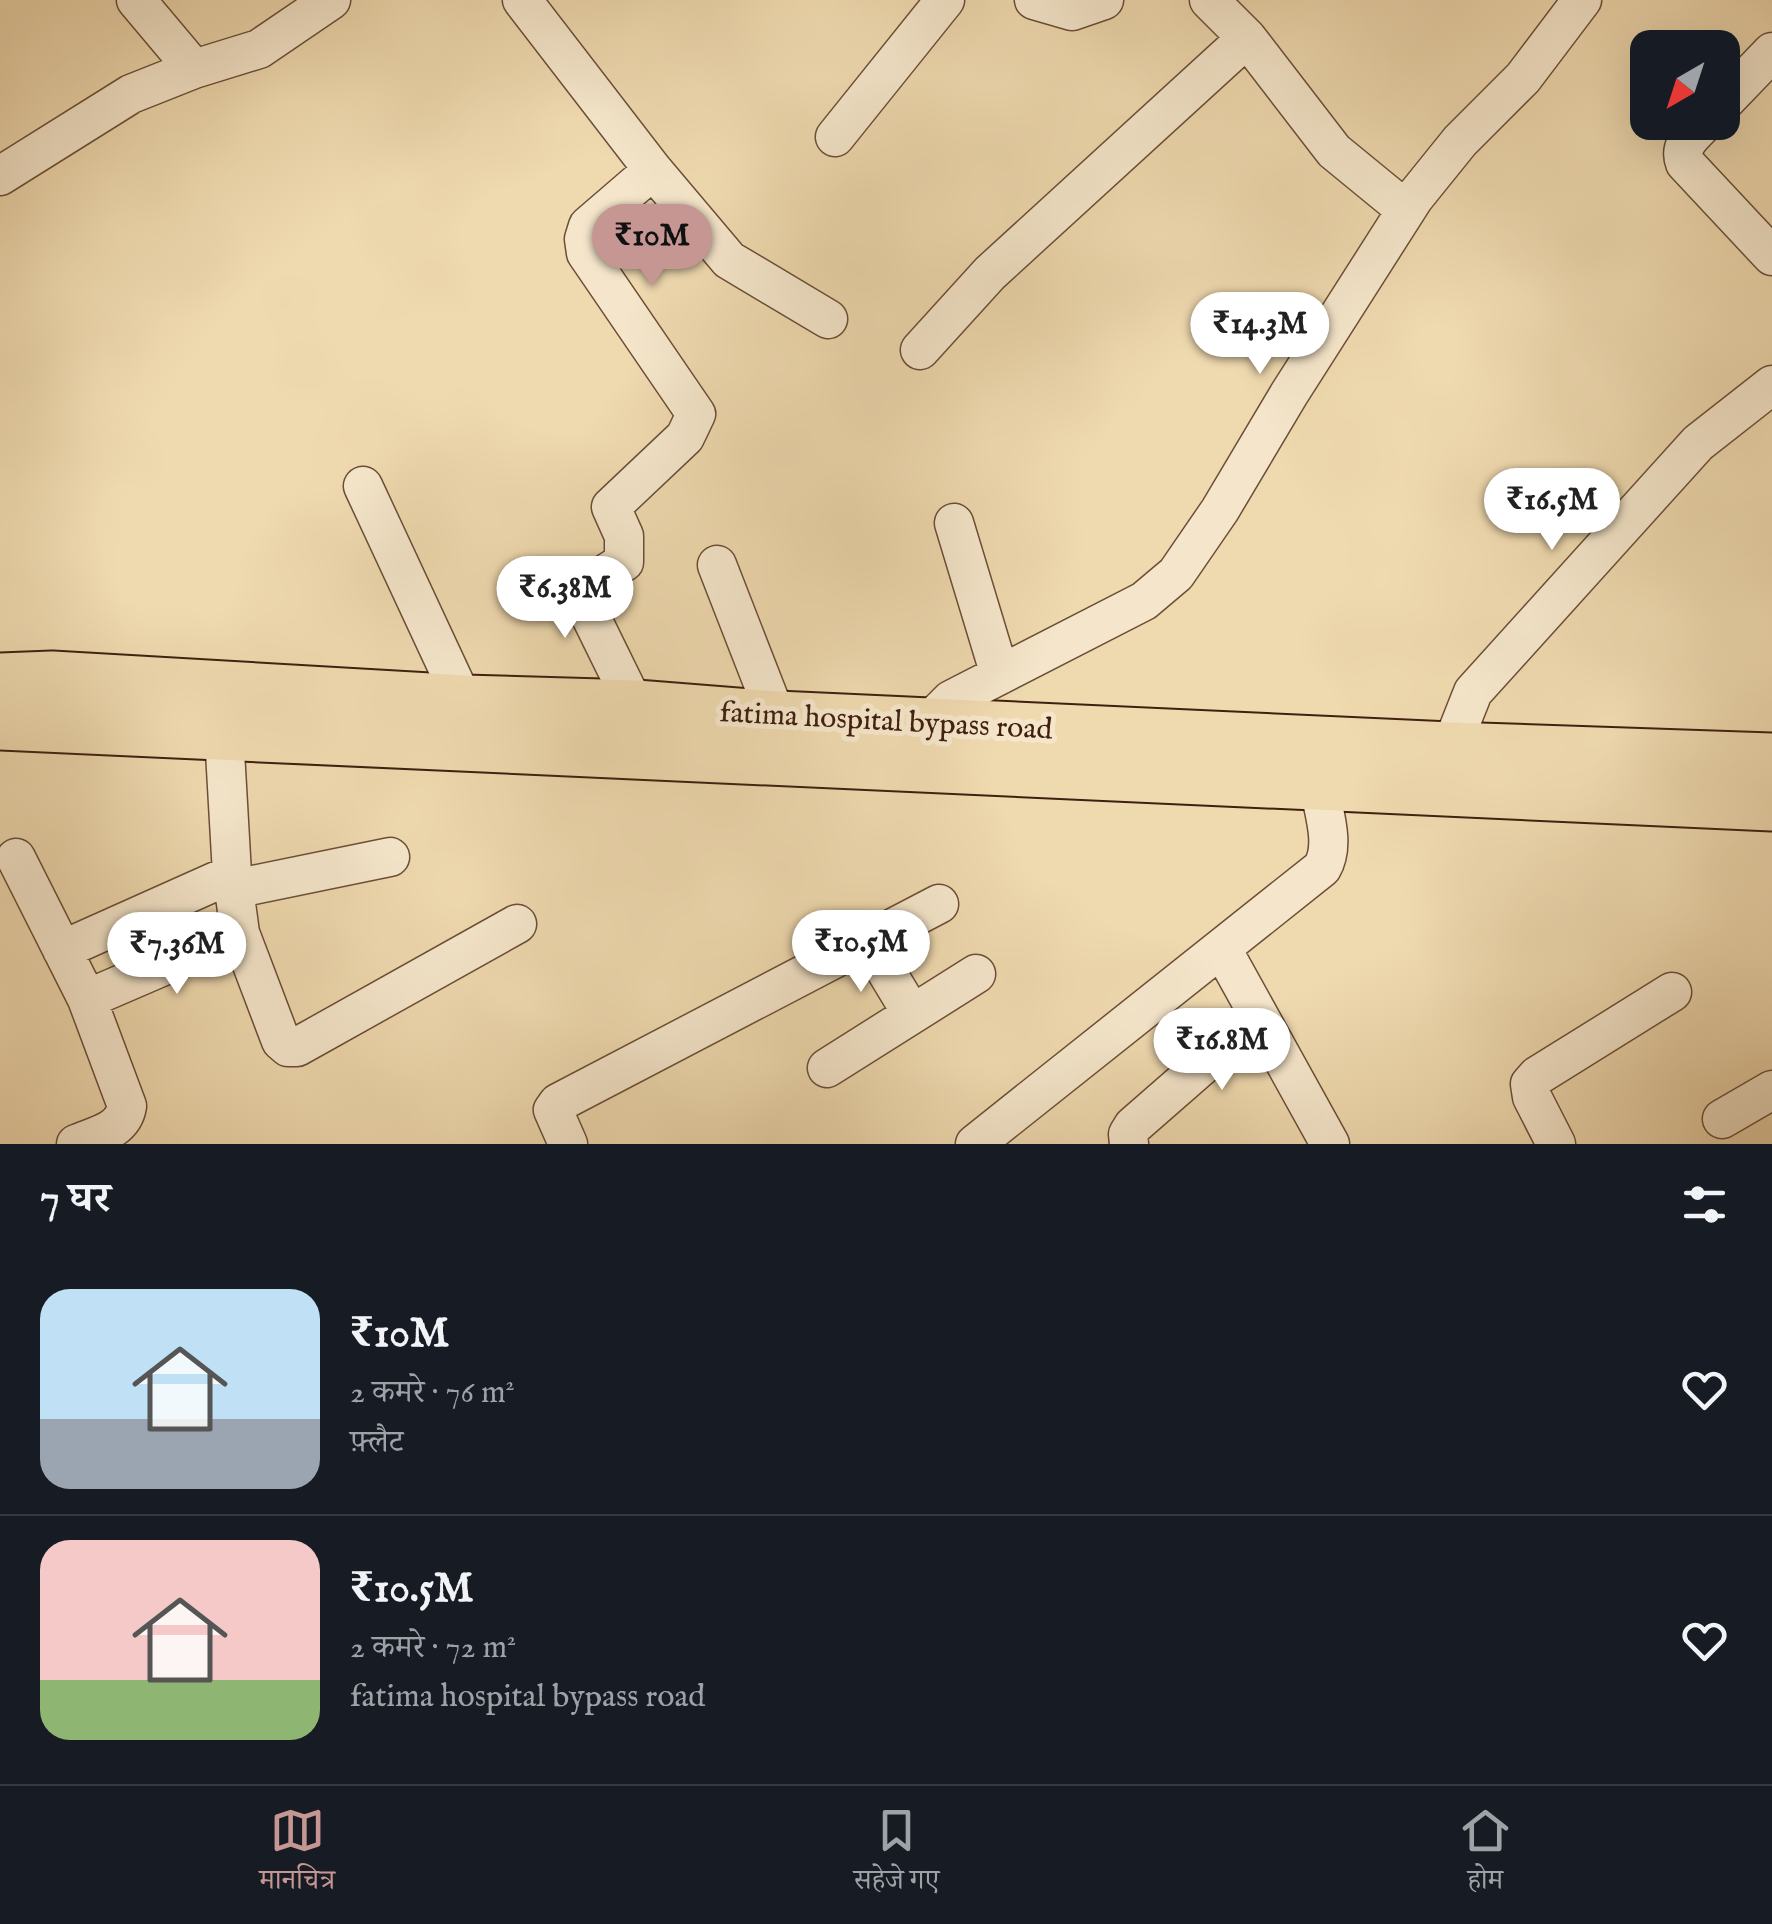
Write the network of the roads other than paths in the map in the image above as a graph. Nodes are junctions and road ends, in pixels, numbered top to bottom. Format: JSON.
{"nodes":[{"id":1,"x":136,"y":0,"type":"edge"},
{"id":2,"x":330,"y":0,"type":"edge"},
{"id":3,"x":522,"y":0,"type":"edge"},
{"id":4,"x":946,"y":0,"type":"edge"},
{"id":5,"x":1034,"y":0,"type":"edge"},
{"id":6,"x":1104,"y":0,"type":"edge"},
{"id":7,"x":1582,"y":0,"type":"edge"},
{"id":8,"x":1227,"y":13,"type":"edge"},
{"id":9,"x":1772,"y":52,"type":"edge"},
{"id":10,"x":194,"y":68,"type":"junction"},
{"id":11,"x":1740,"y":85,"type":"edge"},
{"id":12,"x":835,"y":137,"type":"dead end"},
{"id":13,"x":1688,"y":140,"type":"edge"},
{"id":14,"x":653,"y":170,"type":"junction"},
{"id":15,"x":0,"y":176,"type":"edge"},
{"id":16,"x":1406,"y":210,"type":"junction"},
{"id":17,"x":1772,"y":256,"type":"edge"},
{"id":18,"x":828,"y":319,"type":"dead end"},
{"id":19,"x":920,"y":350,"type":"dead end"},
{"id":20,"x":1772,"y":385,"type":"edge"},
{"id":21,"x":363,"y":486,"type":"dead end"},
{"id":22,"x":954,"y":523,"type":"dead end"},
{"id":23,"x":716,"y":565,"type":"dead end"},
{"id":24,"x":1000,"y":675,"type":"junction"},
{"id":25,"x":0,"y":681,"type":"edge"},
{"id":26,"x":464,"y":702,"type":"junction"},
{"id":27,"x":778,"y":719,"type":"junction"},
{"id":28,"x":0,"y":722,"type":"edge"},
{"id":29,"x":927,"y":724,"type":"junction"},
{"id":30,"x":646,"y":730,"type":"junction"},
{"id":31,"x":224,"y":734,"type":"junction"},
{"id":32,"x":1772,"y":761,"type":"edge"},
{"id":33,"x":1450,"y":769,"type":"junction"},
{"id":34,"x":1318,"y":784,"type":"junction"},
{"id":35,"x":1772,"y":804,"type":"edge"},
{"id":36,"x":390,"y":857,"type":"dead end"},
{"id":37,"x":16,"y":858,"type":"dead end"},
{"id":38,"x":233,"y":881,"type":"junction"},
{"id":39,"x":939,"y":904,"type":"dead end"},
{"id":40,"x":517,"y":924,"type":"dead end"},
{"id":41,"x":240,"y":933,"type":"junction"},
{"id":42,"x":868,"y":941,"type":"junction"},
{"id":43,"x":1222,"y":949,"type":"junction"},
{"id":44,"x":62,"y":950,"type":"junction"},
{"id":45,"x":976,"y":974,"type":"dead end"},
{"id":46,"x":1672,"y":992,"type":"dead end"},
{"id":47,"x":87,"y":999,"type":"junction"},
{"id":48,"x":912,"y":1014,"type":"junction"},
{"id":49,"x":1259,"y":1016,"type":"junction"},
{"id":50,"x":827,"y":1068,"type":"dead end"},
{"id":51,"x":1772,"y":1090,"type":"edge"},
{"id":52,"x":1722,"y":1119,"type":"dead end"},
{"id":53,"x":79,"y":1144,"type":"edge"},
{"id":54,"x":568,"y":1144,"type":"edge"},
{"id":55,"x":976,"y":1144,"type":"edge"},
{"id":56,"x":1129,"y":1144,"type":"edge"},
{"id":57,"x":1330,"y":1144,"type":"edge"},
{"id":58,"x":1556,"y":1144,"type":"edge"}],
"edges":[{"from":1,"to":10,"type":"street"},
{"from":2,"to":10,"type":"street"},
{"from":3,"to":14,"type":"street"},
{"from":4,"to":12,"type":"street"},
{"from":5,"to":6,"type":"street"},
{"from":7,"to":16,"type":"street"},
{"from":8,"to":16,"type":"street"},
{"from":8,"to":19,"type":"street"},
{"from":9,"to":11,"type":"street"},
{"from":10,"to":15,"type":"street"},
{"from":13,"to":17,"type":"street"},
{"from":14,"to":18,"type":"street"},
{"from":14,"to":30,"type":"street"},
{"from":16,"to":24,"type":"street"},
{"from":20,"to":33,"type":"street"},
{"from":21,"to":26,"type":"street"},
{"from":22,"to":24,"type":"street"},
{"from":23,"to":27,"type":"street"},
{"from":24,"to":29,"type":"street"},
{"from":25,"to":26,"type":"highway","name":"fatima hospital bypass road"},
{"from":26,"to":30,"type":"highway","name":"fatima hospital bypass road"},
{"from":27,"to":29,"type":"highway","name":"fatima hospital bypass road"},
{"from":27,"to":30,"type":"highway","name":"fatima hospital bypass road"},
{"from":28,"to":31,"type":"highway","name":"fatima hospital bypass road"},
{"from":29,"to":33,"type":"highway","name":"fatima hospital bypass road"},
{"from":30,"to":31,"type":"highway","name":"fatima hospital bypass road"},
{"from":30,"to":34,"type":"highway","name":"fatima hospital bypass road"},
{"from":31,"to":38,"type":"street"},
{"from":32,"to":33,"type":"highway","name":"fatima hospital bypass road"},
{"from":33,"to":34,"type":"highway","name":"fatima hospital bypass road"},
{"from":33,"to":35,"type":"highway","name":"fatima hospital bypass road"},
{"from":34,"to":43,"type":"street"},
{"from":36,"to":38,"type":"street"},
{"from":37,"to":44,"type":"street"},
{"from":38,"to":41,"type":"street"},
{"from":38,"to":44,"type":"street"},
{"from":39,"to":42,"type":"street"},
{"from":40,"to":41,"type":"street"},
{"from":41,"to":47,"type":"street"},
{"from":42,"to":48,"type":"street"},
{"from":42,"to":54,"type":"street"},
{"from":43,"to":49,"type":"street"},
{"from":43,"to":55,"type":"street"},
{"from":44,"to":47,"type":"street"},
{"from":45,"to":48,"type":"street"},
{"from":46,"to":58,"type":"street"},
{"from":47,"to":53,"type":"street"},
{"from":48,"to":50,"type":"street"},
{"from":49,"to":56,"type":"street"},
{"from":49,"to":57,"type":"street"},
{"from":51,"to":52,"type":"street"}]}
